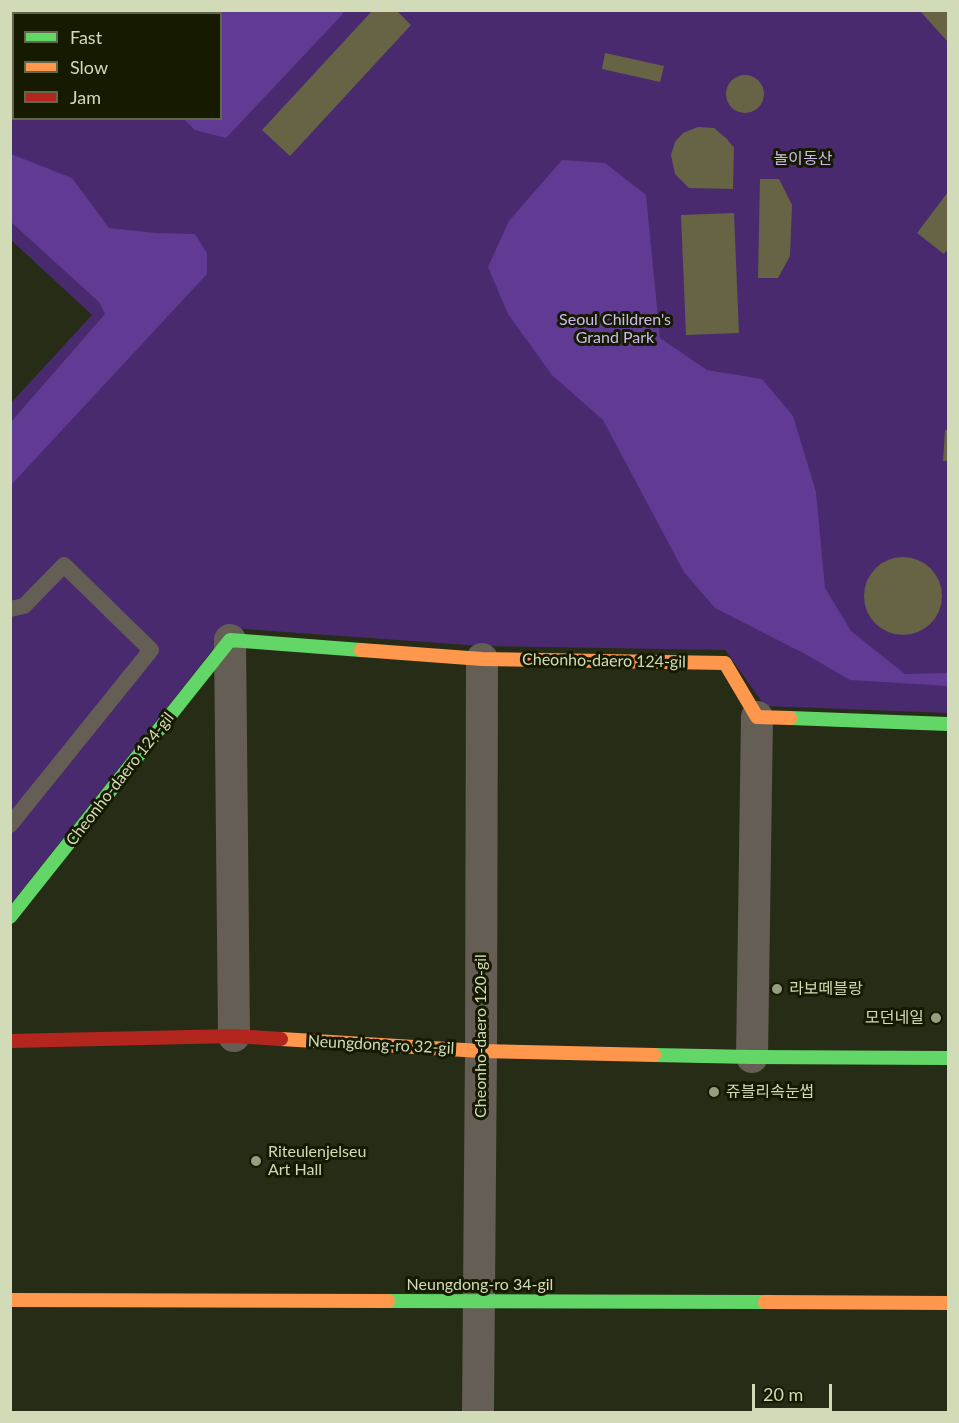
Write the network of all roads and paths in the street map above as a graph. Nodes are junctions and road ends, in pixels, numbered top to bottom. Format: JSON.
{"nodes":[{"id":1,"x":10,"y":609,"type":"edge"},
{"id":2,"x":230,"y":640,"type":"junction"},
{"id":3,"x":482,"y":658,"type":"junction"},
{"id":4,"x":758,"y":717,"type":"junction"},
{"id":5,"x":948,"y":724,"type":"edge"},
{"id":6,"x":10,"y":825,"type":"edge"},
{"id":7,"x":10,"y":917,"type":"edge"},
{"id":8,"x":234,"y":1036,"type":"junction"},
{"id":9,"x":10,"y":1041,"type":"edge"},
{"id":10,"x":481,"y":1051,"type":"junction"},
{"id":11,"x":752,"y":1058,"type":"junction"},
{"id":12,"x":948,"y":1058,"type":"edge"},
{"id":13,"x":10,"y":1300,"type":"edge"},
{"id":14,"x":478,"y":1302,"type":"junction"},
{"id":15,"x":948,"y":1303,"type":"edge"},
{"id":16,"x":478,"y":1413,"type":"edge"}],
"edges":[{"from":1,"to":6,"type":"lane"},
{"from":2,"to":3,"type":"street","name":"Cheonho-daero 124-gil"},
{"from":2,"to":7,"type":"street","name":"Cheonho-daero 124-gil"},
{"from":2,"to":8,"type":"street"},
{"from":3,"to":4,"type":"street","name":"Cheonho-daero 124-gil"},
{"from":3,"to":10,"type":"street","name":"Cheonho-daero 120-gil"},
{"from":4,"to":5,"type":"street"},
{"from":4,"to":11,"type":"street"},
{"from":8,"to":9,"type":"street","name":"Neungdong-ro 32-gil"},
{"from":8,"to":10,"type":"street","name":"Neungdong-ro 32-gil"},
{"from":10,"to":11,"type":"street","name":"Neungdong-ro 32-gil"},
{"from":10,"to":14,"type":"street","name":"Cheonho-daero 120-gil"},
{"from":11,"to":12,"type":"street","name":"Neungdong-ro 32-gil"},
{"from":13,"to":14,"type":"street","name":"Neungdong-ro 34-gil"},
{"from":14,"to":15,"type":"street","name":"Neungdong-ro 34-gil"},
{"from":14,"to":16,"type":"street","name":"Cheonho-daero 120-gil"}]}
